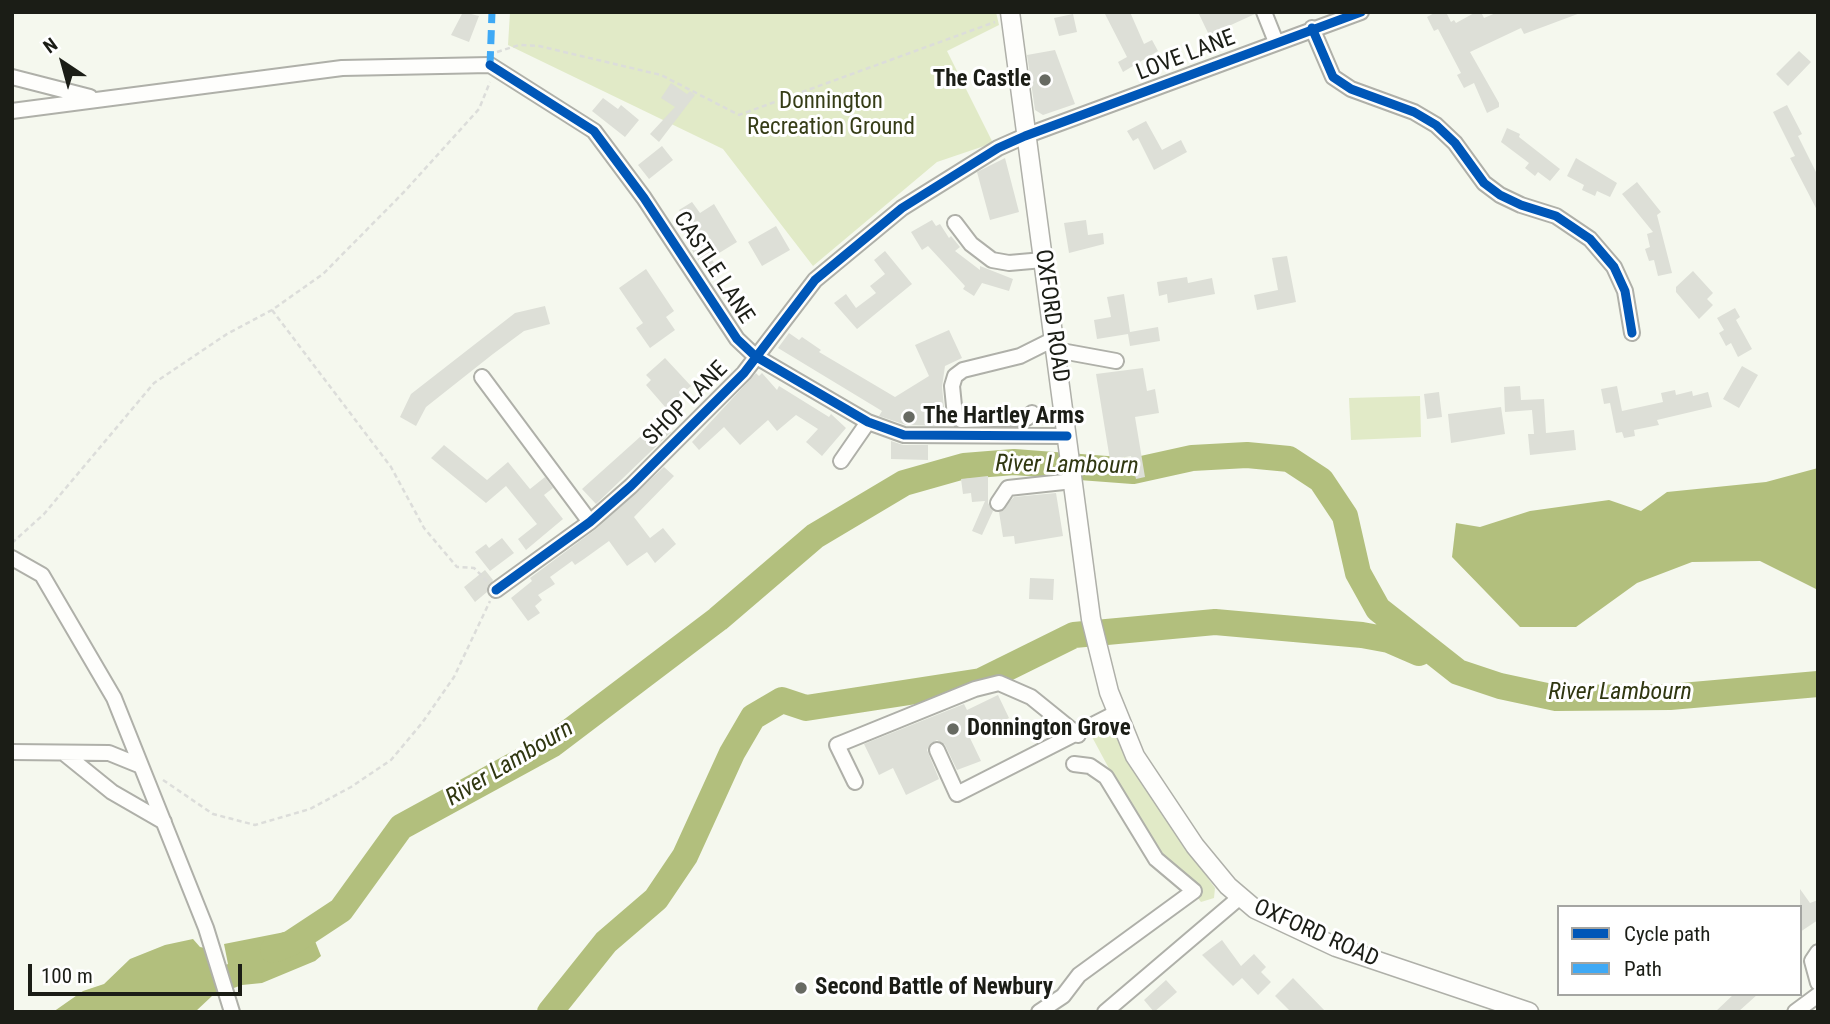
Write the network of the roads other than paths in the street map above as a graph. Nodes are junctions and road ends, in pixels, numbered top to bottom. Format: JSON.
{"nodes":[{"id":1,"x":1264,"y":12,"type":"edge"},
{"id":2,"x":1361,"y":12,"type":"edge"},
{"id":3,"x":1010,"y":14,"type":"edge"},
{"id":4,"x":1312,"y":29,"type":"junction"},
{"id":5,"x":1276,"y":42,"type":"junction"},
{"id":6,"x":12,"y":77,"type":"edge"},
{"id":7,"x":98,"y":99,"type":"junction"},
{"id":8,"x":12,"y":111,"type":"edge"},
{"id":9,"x":1024,"y":136,"type":"junction"},
{"id":10,"x":954,"y":223,"type":"dead end"},
{"id":11,"x":1043,"y":260,"type":"junction"},
{"id":12,"x":1632,"y":332,"type":"dead end"},
{"id":13,"x":1055,"y":344,"type":"junction"},
{"id":14,"x":755,"y":356,"type":"junction"},
{"id":15,"x":1116,"y":361,"type":"dead end"},
{"id":16,"x":482,"y":377,"type":"dead end"},
{"id":17,"x":1031,"y":413,"type":"dead end"},
{"id":18,"x":868,"y":422,"type":"junction"},
{"id":19,"x":1067,"y":436,"type":"junction"},
{"id":20,"x":841,"y":461,"type":"dead end"},
{"id":21,"x":1073,"y":477,"type":"junction"},
{"id":22,"x":998,"y":503,"type":"dead end"},
{"id":23,"x":590,"y":522,"type":"junction"},
{"id":24,"x":12,"y":558,"type":"edge"},
{"id":25,"x":496,"y":590,"type":"road end"},
{"id":26,"x":1116,"y":713,"type":"junction"},
{"id":27,"x":1078,"y":735,"type":"junction"},
{"id":28,"x":937,"y":750,"type":"dead end"},
{"id":29,"x":12,"y":752,"type":"edge"},
{"id":30,"x":65,"y":754,"type":"junction"},
{"id":31,"x":1074,"y":764,"type":"dead end"},
{"id":32,"x":141,"y":766,"type":"junction"},
{"id":33,"x":855,"y":782,"type":"dead end"},
{"id":34,"x":164,"y":822,"type":"junction"},
{"id":35,"x":1239,"y":898,"type":"junction"},
{"id":36,"x":1818,"y":952,"type":"edge"},
{"id":37,"x":1818,"y":983,"type":"edge"},
{"id":38,"x":1818,"y":995,"type":"edge"},
{"id":39,"x":232,"y":1012,"type":"edge"},
{"id":40,"x":1038,"y":1012,"type":"edge"},
{"id":41,"x":1105,"y":1012,"type":"edge"},
{"id":42,"x":1529,"y":1012,"type":"edge"},
{"id":43,"x":1795,"y":1012,"type":"edge"}],
"edges":[{"from":1,"to":5,"type":"street"},
{"from":2,"to":4,"type":"street","name":"LOVE LANE"},
{"from":3,"to":9,"type":"main road","name":"OXFORD ROAD"},
{"from":4,"to":5,"type":"street","name":"LOVE LANE"},
{"from":4,"to":12,"type":"street"},
{"from":5,"to":9,"type":"street","name":"LOVE LANE"},
{"from":6,"to":7,"type":"street"},
{"from":7,"to":8,"type":"street"},
{"from":7,"to":14,"type":"street","name":"CASTLE LANE"},
{"from":9,"to":11,"type":"main road","name":"OXFORD ROAD"},
{"from":9,"to":14,"type":"street","name":"SHOP LANE"},
{"from":10,"to":11,"type":"street"},
{"from":11,"to":13,"type":"main road","name":"OXFORD ROAD"},
{"from":13,"to":15,"type":"street"},
{"from":13,"to":17,"type":"street"},
{"from":13,"to":19,"type":"main road","name":"OXFORD ROAD"},
{"from":14,"to":18,"type":"street","name":"CASTLE LANE"},
{"from":14,"to":23,"type":"street","name":"SHOP LANE"},
{"from":16,"to":23,"type":"street"},
{"from":18,"to":19,"type":"street","name":"CASTLE LANE"},
{"from":18,"to":20,"type":"street"},
{"from":19,"to":21,"type":"main road","name":"OXFORD ROAD"},
{"from":21,"to":22,"type":"street"},
{"from":21,"to":26,"type":"main road","name":"OXFORD ROAD"},
{"from":23,"to":25,"type":"street","name":"SHOP LANE"},
{"from":24,"to":32,"type":"street"},
{"from":26,"to":27,"type":"street"},
{"from":26,"to":35,"type":"main road","name":"OXFORD ROAD"},
{"from":27,"to":28,"type":"street"},
{"from":27,"to":33,"type":"street"},
{"from":29,"to":30,"type":"street"},
{"from":30,"to":32,"type":"street"},
{"from":30,"to":34,"type":"street"},
{"from":31,"to":40,"type":"street"},
{"from":32,"to":34,"type":"street"},
{"from":34,"to":39,"type":"street"},
{"from":35,"to":41,"type":"street"},
{"from":35,"to":42,"type":"main road","name":"OXFORD ROAD"},
{"from":36,"to":37,"type":"street"},
{"from":38,"to":43,"type":"street"}]}
